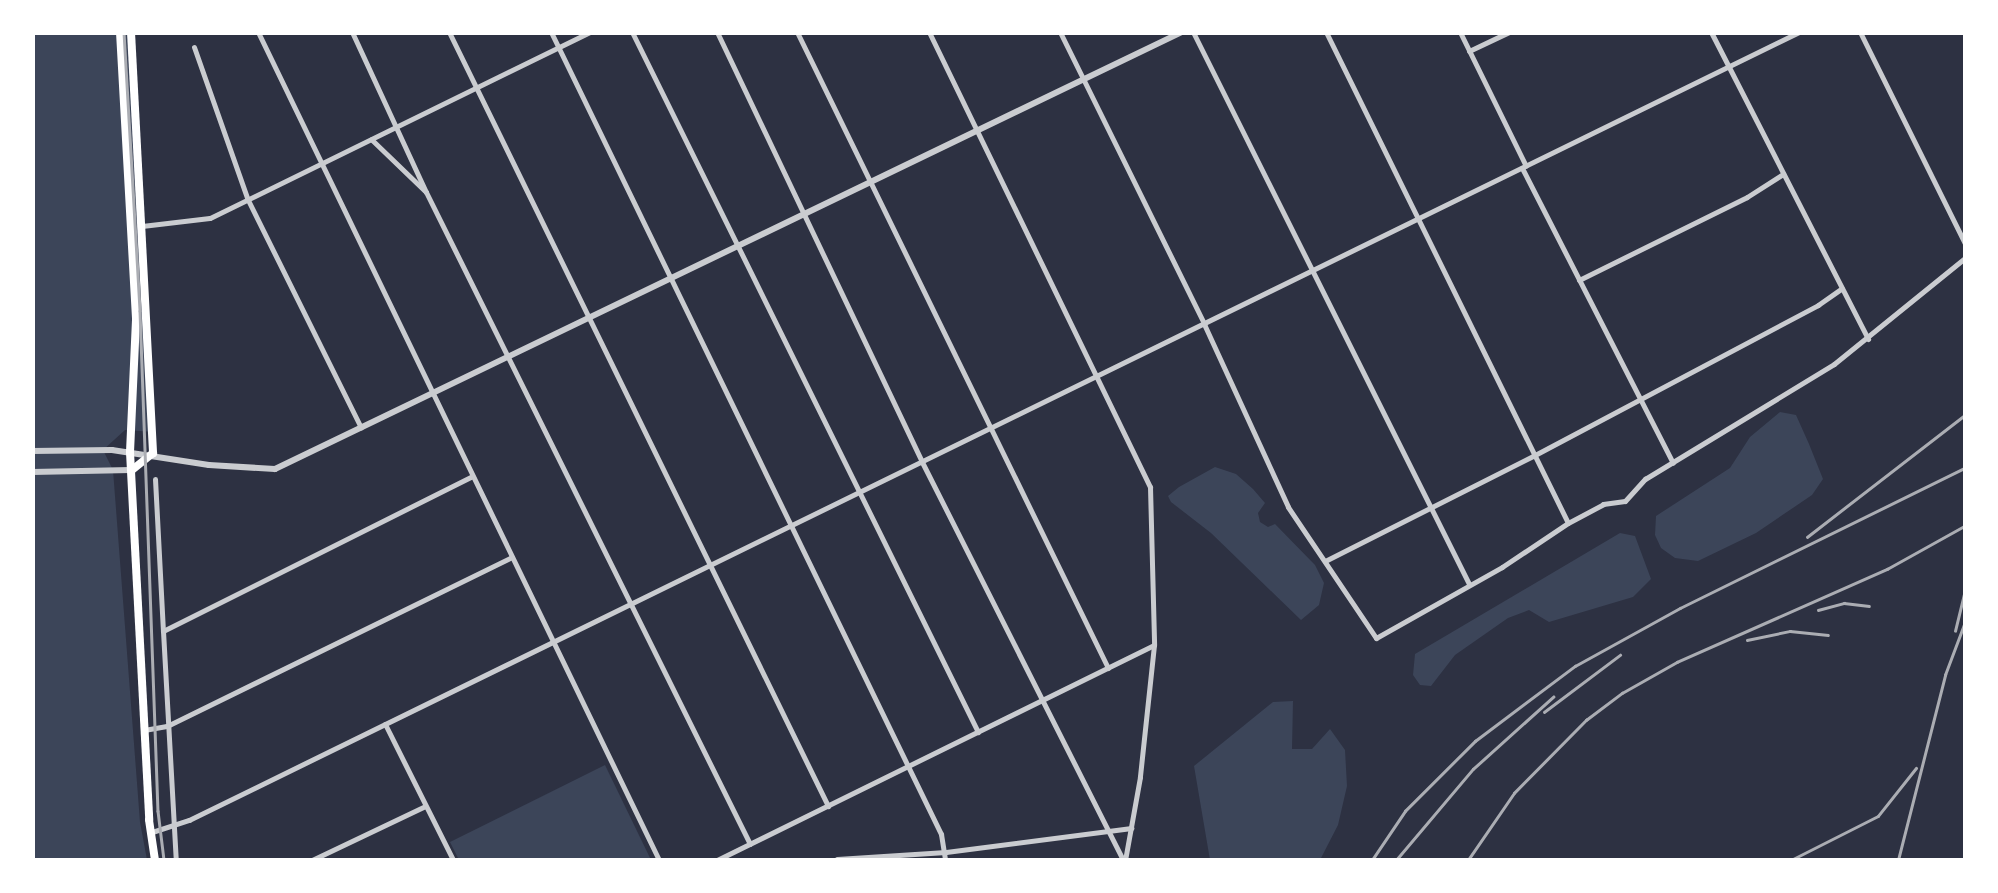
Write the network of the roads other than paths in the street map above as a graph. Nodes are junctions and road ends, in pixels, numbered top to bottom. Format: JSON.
{"nodes":[{"id":1,"x":120,"y":32,"type":"edge"},
{"id":2,"x":130,"y":32,"type":"edge"},
{"id":3,"x":258,"y":32,"type":"edge"},
{"id":4,"x":352,"y":32,"type":"edge"},
{"id":5,"x":449,"y":32,"type":"edge"},
{"id":6,"x":551,"y":32,"type":"edge"},
{"id":7,"x":590,"y":32,"type":"edge"},
{"id":8,"x":632,"y":32,"type":"edge"},
{"id":9,"x":717,"y":32,"type":"edge"},
{"id":10,"x":797,"y":32,"type":"edge"},
{"id":11,"x":929,"y":32,"type":"edge"},
{"id":12,"x":1060,"y":32,"type":"edge"},
{"id":13,"x":1182,"y":32,"type":"edge"},
{"id":14,"x":1194,"y":32,"type":"edge"},
{"id":15,"x":1326,"y":32,"type":"edge"},
{"id":16,"x":1460,"y":32,"type":"edge"},
{"id":17,"x":1509,"y":32,"type":"edge"},
{"id":18,"x":1712,"y":32,"type":"edge"},
{"id":19,"x":1799,"y":32,"type":"edge"},
{"id":20,"x":1860,"y":32,"type":"edge"},
{"id":21,"x":194,"y":47,"type":"dead end"},
{"id":22,"x":558,"y":48,"type":"junction"},
{"id":23,"x":1469,"y":51,"type":"junction"},
{"id":24,"x":1728,"y":67,"type":"junction"},
{"id":25,"x":1083,"y":80,"type":"junction"},
{"id":26,"x":476,"y":89,"type":"junction"},
{"id":27,"x":398,"y":127,"type":"junction"},
{"id":28,"x":978,"y":131,"type":"junction"},
{"id":29,"x":371,"y":139,"type":"junction"},
{"id":30,"x":321,"y":164,"type":"junction"},
{"id":31,"x":1524,"y":167,"type":"junction"},
{"id":32,"x":1783,"y":174,"type":"junction"},
{"id":33,"x":870,"y":183,"type":"junction"},
{"id":34,"x":426,"y":192,"type":"junction"},
{"id":35,"x":248,"y":200,"type":"junction"},
{"id":36,"x":805,"y":214,"type":"junction"},
{"id":37,"x":1418,"y":219,"type":"junction"},
{"id":38,"x":142,"y":226,"type":"junction"},
{"id":39,"x":738,"y":246,"type":"junction"},
{"id":40,"x":1966,"y":246,"type":"edge"},
{"id":41,"x":1966,"y":257,"type":"edge"},
{"id":42,"x":1311,"y":271,"type":"junction"},
{"id":43,"x":671,"y":279,"type":"junction"},
{"id":44,"x":1579,"y":280,"type":"junction"},
{"id":45,"x":1842,"y":288,"type":"junction"},
{"id":46,"x":588,"y":318,"type":"junction"},
{"id":47,"x":1204,"y":324,"type":"junction"},
{"id":48,"x":1868,"y":339,"type":"junction"},
{"id":49,"x":508,"y":358,"type":"junction"},
{"id":50,"x":1098,"y":376,"type":"junction"},
{"id":51,"x":134,"y":381,"type":"junction"},
{"id":52,"x":150,"y":382,"type":"junction"},
{"id":53,"x":432,"y":394,"type":"junction"},
{"id":54,"x":1638,"y":396,"type":"junction"},
{"id":55,"x":362,"y":428,"type":"junction"},
{"id":56,"x":991,"y":428,"type":"junction"},
{"id":57,"x":131,"y":438,"type":"junction"},
{"id":58,"x":114,"y":450,"type":"junction"},
{"id":59,"x":32,"y":451,"type":"edge"},
{"id":60,"x":130,"y":452,"type":"junction"},
{"id":61,"x":152,"y":453,"type":"junction"},
{"id":62,"x":1534,"y":456,"type":"junction"},
{"id":63,"x":922,"y":462,"type":"junction"},
{"id":64,"x":1673,"y":463,"type":"junction"},
{"id":65,"x":132,"y":470,"type":"junction"},
{"id":66,"x":32,"y":472,"type":"edge"},
{"id":67,"x":472,"y":476,"type":"junction"},
{"id":68,"x":155,"y":479,"type":"dead end"},
{"id":69,"x":860,"y":492,"type":"junction"},
{"id":70,"x":1428,"y":506,"type":"junction"},
{"id":71,"x":1568,"y":522,"type":"junction"},
{"id":72,"x":791,"y":526,"type":"junction"},
{"id":73,"x":512,"y":557,"type":"junction"},
{"id":74,"x":1324,"y":561,"type":"junction"},
{"id":75,"x":710,"y":565,"type":"junction"},
{"id":76,"x":1470,"y":585,"type":"junction"},
{"id":77,"x":629,"y":605,"type":"junction"},
{"id":78,"x":162,"y":630,"type":"junction"},
{"id":79,"x":553,"y":642,"type":"junction"},
{"id":80,"x":1154,"y":645,"type":"junction"},
{"id":81,"x":1108,"y":668,"type":"junction"},
{"id":82,"x":1042,"y":700,"type":"junction"},
{"id":83,"x":385,"y":724,"type":"junction"},
{"id":84,"x":167,"y":726,"type":"junction"},
{"id":85,"x":144,"y":730,"type":"junction"},
{"id":86,"x":978,"y":732,"type":"junction"},
{"id":87,"x":908,"y":766,"type":"junction"},
{"id":88,"x":425,"y":806,"type":"junction"},
{"id":89,"x":828,"y":806,"type":"junction"},
{"id":90,"x":172,"y":826,"type":"junction"},
{"id":91,"x":1131,"y":828,"type":"junction"},
{"id":92,"x":150,"y":832,"type":"junction"},
{"id":93,"x":1110,"y":834,"type":"junction"},
{"id":94,"x":750,"y":844,"type":"junction"},
{"id":95,"x":946,"y":852,"type":"junction"},
{"id":96,"x":837,"y":858,"type":"edge"},
{"id":97,"x":154,"y":860,"type":"edge"},
{"id":98,"x":176,"y":860,"type":"edge"},
{"id":99,"x":312,"y":860,"type":"edge"},
{"id":100,"x":452,"y":860,"type":"edge"},
{"id":101,"x":659,"y":860,"type":"edge"},
{"id":102,"x":717,"y":860,"type":"edge"},
{"id":103,"x":945,"y":860,"type":"edge"},
{"id":104,"x":1124,"y":860,"type":"edge"}],
"edges":[{"from":1,"to":51,"type":"main road"},
{"from":2,"to":38,"type":"main road"},
{"from":3,"to":30,"type":"street"},
{"from":4,"to":27,"type":"street"},
{"from":5,"to":26,"type":"street"},
{"from":6,"to":22,"type":"street"},
{"from":7,"to":22,"type":"street"},
{"from":8,"to":39,"type":"street"},
{"from":9,"to":36,"type":"street"},
{"from":10,"to":33,"type":"street"},
{"from":11,"to":28,"type":"street"},
{"from":12,"to":25,"type":"street"},
{"from":13,"to":25,"type":"street"},
{"from":14,"to":42,"type":"street"},
{"from":15,"to":37,"type":"street"},
{"from":16,"to":23,"type":"street"},
{"from":17,"to":23,"type":"street"},
{"from":18,"to":24,"type":"street"},
{"from":19,"to":24,"type":"street"},
{"from":20,"to":40,"type":"street"},
{"from":21,"to":35,"type":"street"},
{"from":22,"to":26,"type":"street"},
{"from":22,"to":43,"type":"street"},
{"from":23,"to":31,"type":"street"},
{"from":24,"to":31,"type":"street"},
{"from":24,"to":32,"type":"street"},
{"from":25,"to":28,"type":"street"},
{"from":25,"to":47,"type":"street"},
{"from":26,"to":27,"type":"street"},
{"from":26,"to":46,"type":"street"},
{"from":27,"to":29,"type":"street"},
{"from":27,"to":34,"type":"street"},
{"from":28,"to":33,"type":"street"},
{"from":28,"to":50,"type":"street"},
{"from":29,"to":30,"type":"street"},
{"from":29,"to":34,"type":"street"},
{"from":30,"to":35,"type":"street"},
{"from":30,"to":53,"type":"street"},
{"from":31,"to":37,"type":"street"},
{"from":31,"to":44,"type":"street"},
{"from":32,"to":44,"type":"street"},
{"from":32,"to":45,"type":"street"},
{"from":33,"to":36,"type":"street"},
{"from":33,"to":56,"type":"street"},
{"from":34,"to":49,"type":"street"},
{"from":35,"to":38,"type":"street"},
{"from":35,"to":55,"type":"street"},
{"from":36,"to":39,"type":"street"},
{"from":36,"to":63,"type":"street"},
{"from":37,"to":42,"type":"street"},
{"from":37,"to":62,"type":"street"},
{"from":38,"to":52,"type":"main road"},
{"from":39,"to":43,"type":"street"},
{"from":39,"to":69,"type":"street"},
{"from":41,"to":48,"type":"street"},
{"from":42,"to":47,"type":"street"},
{"from":42,"to":70,"type":"street"},
{"from":43,"to":46,"type":"street"},
{"from":43,"to":72,"type":"street"},
{"from":44,"to":54,"type":"street"},
{"from":45,"to":48,"type":"street"},
{"from":45,"to":54,"type":"street"},
{"from":46,"to":49,"type":"street"},
{"from":46,"to":75,"type":"street"},
{"from":47,"to":50,"type":"street"},
{"from":47,"to":74,"type":"street"},
{"from":48,"to":64,"type":"street"},
{"from":49,"to":53,"type":"street"},
{"from":49,"to":77,"type":"street"},
{"from":50,"to":56,"type":"street"},
{"from":50,"to":80,"type":"street"},
{"from":51,"to":52,"type":"main road"},
{"from":51,"to":57,"type":"main road"},
{"from":52,"to":61,"type":"main road"},
{"from":53,"to":55,"type":"street"},
{"from":53,"to":67,"type":"street"},
{"from":54,"to":62,"type":"street"},
{"from":54,"to":64,"type":"street"},
{"from":55,"to":61,"type":"street"},
{"from":56,"to":63,"type":"street"},
{"from":56,"to":81,"type":"street"},
{"from":57,"to":58,"type":"street"},
{"from":57,"to":60,"type":"main road"},
{"from":58,"to":59,"type":"street"},
{"from":58,"to":60,"type":"street"},
{"from":60,"to":61,"type":"street"},
{"from":60,"to":65,"type":"main road"},
{"from":61,"to":65,"type":"main road"},
{"from":62,"to":70,"type":"street"},
{"from":62,"to":71,"type":"street"},
{"from":63,"to":69,"type":"street"},
{"from":63,"to":82,"type":"street"},
{"from":64,"to":71,"type":"street"},
{"from":65,"to":66,"type":"street"},
{"from":65,"to":85,"type":"main road"},
{"from":67,"to":73,"type":"street"},
{"from":67,"to":78,"type":"street"},
{"from":68,"to":78,"type":"street"},
{"from":69,"to":72,"type":"street"},
{"from":69,"to":86,"type":"street"},
{"from":70,"to":74,"type":"street"},
{"from":70,"to":76,"type":"street"},
{"from":71,"to":76,"type":"street"},
{"from":72,"to":75,"type":"street"},
{"from":72,"to":87,"type":"street"},
{"from":73,"to":79,"type":"street"},
{"from":73,"to":84,"type":"street"},
{"from":74,"to":76,"type":"street"},
{"from":75,"to":77,"type":"street"},
{"from":75,"to":89,"type":"street"},
{"from":77,"to":79,"type":"street"},
{"from":77,"to":94,"type":"street"},
{"from":78,"to":84,"type":"street"},
{"from":79,"to":83,"type":"street"},
{"from":79,"to":101,"type":"street"},
{"from":80,"to":81,"type":"street"},
{"from":80,"to":91,"type":"street"},
{"from":81,"to":82,"type":"street"},
{"from":82,"to":86,"type":"street"},
{"from":82,"to":93,"type":"street"},
{"from":83,"to":88,"type":"street"},
{"from":83,"to":90,"type":"street"},
{"from":84,"to":85,"type":"street"},
{"from":84,"to":90,"type":"street"},
{"from":85,"to":92,"type":"main road"},
{"from":86,"to":87,"type":"street"},
{"from":87,"to":89,"type":"street"},
{"from":87,"to":95,"type":"street"},
{"from":88,"to":99,"type":"street"},
{"from":88,"to":100,"type":"street"},
{"from":89,"to":94,"type":"street"},
{"from":90,"to":92,"type":"street"},
{"from":90,"to":98,"type":"street"},
{"from":91,"to":93,"type":"street"},
{"from":91,"to":104,"type":"street"},
{"from":92,"to":97,"type":"main road"},
{"from":93,"to":95,"type":"street"},
{"from":93,"to":104,"type":"street"},
{"from":94,"to":102,"type":"street"},
{"from":95,"to":96,"type":"street"},
{"from":95,"to":103,"type":"street"}]}
